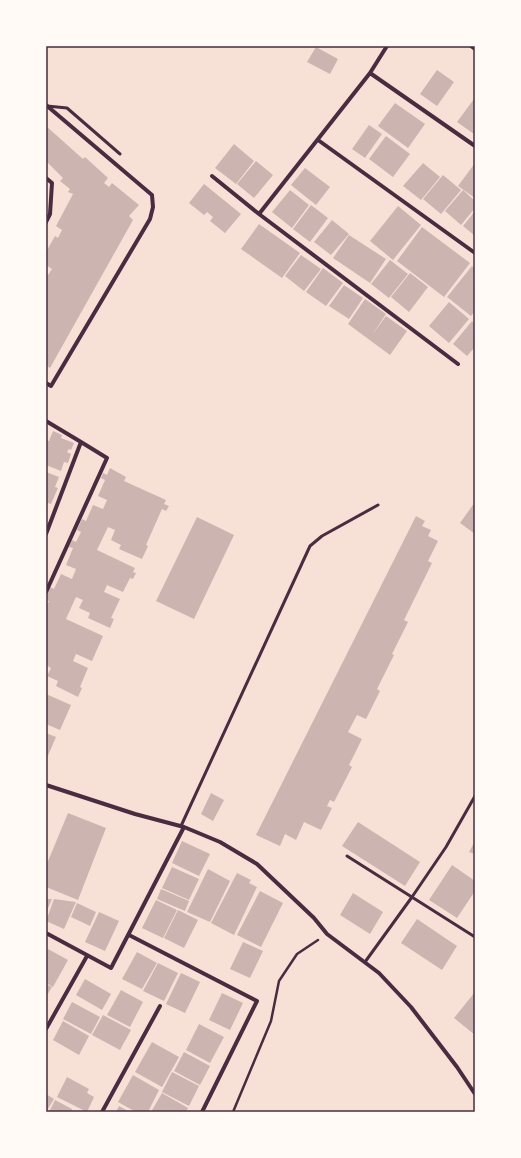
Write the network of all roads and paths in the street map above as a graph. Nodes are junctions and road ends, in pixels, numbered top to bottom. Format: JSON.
{"nodes":[{"id":1,"x":387,"y":46,"type":"edge"},
{"id":2,"x":471,"y":46,"type":"edge"},
{"id":3,"x":475,"y":49,"type":"edge"},
{"id":4,"x":370,"y":73,"type":"junction"},
{"id":5,"x":47,"y":106,"type":"edge"},
{"id":6,"x":318,"y":140,"type":"junction"},
{"id":7,"x":475,"y":146,"type":"edge"},
{"id":8,"x":120,"y":154,"type":"dead end"},
{"id":9,"x":212,"y":176,"type":"dead end"},
{"id":10,"x":46,"y":178,"type":"edge"},
{"id":11,"x":259,"y":214,"type":"junction"},
{"id":12,"x":46,"y":222,"type":"edge"},
{"id":13,"x":475,"y":252,"type":"edge"},
{"id":14,"x":458,"y":364,"type":"dead end"},
{"id":15,"x":46,"y":383,"type":"edge"},
{"id":16,"x":46,"y":421,"type":"edge"},
{"id":17,"x":82,"y":442,"type":"junction"},
{"id":18,"x":378,"y":505,"type":"dead end"},
{"id":19,"x":46,"y":534,"type":"edge"},
{"id":20,"x":46,"y":592,"type":"edge"},
{"id":21,"x":46,"y":785,"type":"edge"},
{"id":22,"x":475,"y":796,"type":"edge"},
{"id":23,"x":183,"y":826,"type":"junction"},
{"id":24,"x":347,"y":856,"type":"dead end"},
{"id":25,"x":412,"y":897,"type":"junction"},
{"id":26,"x":46,"y":933,"type":"edge"},
{"id":27,"x":327,"y":934,"type":"junction"},
{"id":28,"x":129,"y":935,"type":"junction"},
{"id":29,"x":475,"y":937,"type":"edge"},
{"id":30,"x":87,"y":956,"type":"junction"},
{"id":31,"x":365,"y":962,"type":"junction"},
{"id":32,"x":160,"y":1006,"type":"dead end"},
{"id":33,"x":46,"y":1029,"type":"edge"},
{"id":34,"x":475,"y":1094,"type":"edge"},
{"id":35,"x":102,"y":1112,"type":"edge"},
{"id":36,"x":202,"y":1112,"type":"edge"},
{"id":37,"x":233,"y":1112,"type":"edge"}],
"edges":[{"from":1,"to":4,"type":"street"},
{"from":2,"to":3,"type":"street"},
{"from":4,"to":6,"type":"street"},
{"from":4,"to":7,"type":"street"},
{"from":5,"to":8,"type":"lane"},
{"from":5,"to":15,"type":"street"},
{"from":6,"to":11,"type":"street"},
{"from":6,"to":13,"type":"street"},
{"from":9,"to":11,"type":"street"},
{"from":10,"to":12,"type":"street"},
{"from":11,"to":14,"type":"street"},
{"from":16,"to":17,"type":"street"},
{"from":17,"to":19,"type":"street"},
{"from":17,"to":20,"type":"street"},
{"from":18,"to":23,"type":"lane"},
{"from":21,"to":23,"type":"street"},
{"from":22,"to":25,"type":"lane"},
{"from":23,"to":27,"type":"street"},
{"from":23,"to":28,"type":"street"},
{"from":24,"to":25,"type":"lane"},
{"from":25,"to":29,"type":"lane"},
{"from":25,"to":31,"type":"lane"},
{"from":26,"to":30,"type":"street"},
{"from":27,"to":31,"type":"street"},
{"from":27,"to":37,"type":"path"},
{"from":28,"to":30,"type":"street"},
{"from":28,"to":36,"type":"street"},
{"from":30,"to":33,"type":"street"},
{"from":31,"to":34,"type":"street"},
{"from":32,"to":35,"type":"street"}]}
